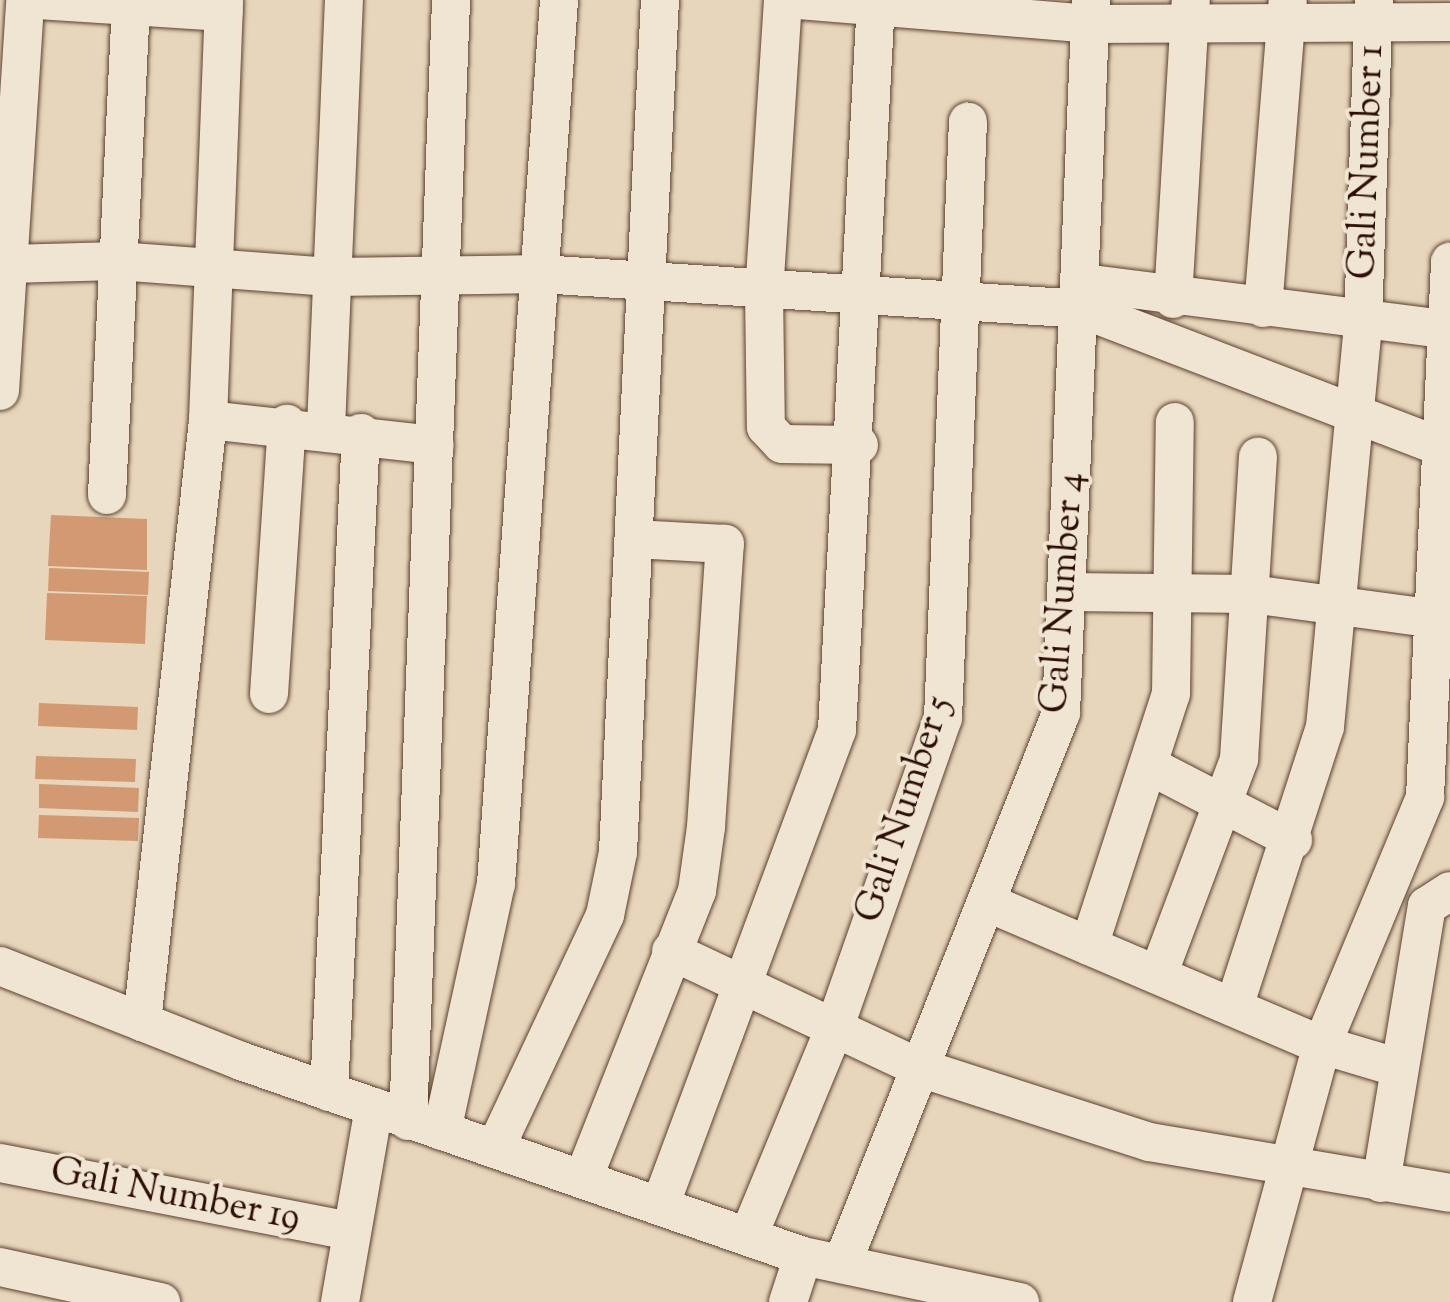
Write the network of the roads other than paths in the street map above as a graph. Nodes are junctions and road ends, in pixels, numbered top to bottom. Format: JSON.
{"nodes":[{"id":1,"x":25,"y":0,"type":"edge"},
{"id":2,"x":38,"y":0,"type":"edge"},
{"id":3,"x":344,"y":0,"type":"edge"},
{"id":4,"x":451,"y":0,"type":"edge"},
{"id":5,"x":559,"y":0,"type":"edge"},
{"id":6,"x":660,"y":0,"type":"edge"},
{"id":7,"x":783,"y":0,"type":"edge"},
{"id":8,"x":799,"y":0,"type":"edge"},
{"id":9,"x":131,"y":3,"type":"edge"},
{"id":10,"x":876,"y":4,"type":"edge"},
{"id":11,"x":224,"y":6,"type":"edge"},
{"id":12,"x":973,"y":9,"type":"edge"},
{"id":13,"x":1288,"y":11,"type":"edge"},
{"id":14,"x":1374,"y":11,"type":"edge"},
{"id":15,"x":1091,"y":12,"type":"edge"},
{"id":16,"x":1190,"y":12,"type":"edge"},
{"id":17,"x":1450,"y":22,"type":"edge"},
{"id":18,"x":968,"y":122,"type":"dead end"},
{"id":19,"x":118,"y":261,"type":"junction"},
{"id":20,"x":1450,"y":262,"type":"edge"},
{"id":21,"x":8,"y":264,"type":"junction"},
{"id":22,"x":214,"y":267,"type":"junction"},
{"id":23,"x":442,"y":272,"type":"junction"},
{"id":24,"x":540,"y":274,"type":"junction"},
{"id":25,"x":332,"y":277,"type":"junction"},
{"id":26,"x":648,"y":282,"type":"junction"},
{"id":27,"x":764,"y":292,"type":"junction"},
{"id":28,"x":1083,"y":296,"type":"junction"},
{"id":29,"x":1172,"y":298,"type":"junction"},
{"id":30,"x":864,"y":300,"type":"junction"},
{"id":31,"x":960,"y":304,"type":"junction"},
{"id":32,"x":1263,"y":308,"type":"junction"},
{"id":33,"x":1363,"y":324,"type":"junction"},
{"id":34,"x":1448,"y":329,"type":"edge"},
{"id":35,"x":0,"y":391,"type":"edge"},
{"id":36,"x":1356,"y":408,"type":"junction"},
{"id":37,"x":208,"y":420,"type":"junction"},
{"id":38,"x":1174,"y":422,"type":"dead end"},
{"id":39,"x":287,"y":424,"type":"junction"},
{"id":40,"x":344,"y":431,"type":"junction"},
{"id":41,"x":435,"y":445,"type":"junction"},
{"id":42,"x":859,"y":446,"type":"junction"},
{"id":43,"x":1446,"y":448,"type":"edge"},
{"id":44,"x":1258,"y":457,"type":"dead end"},
{"id":45,"x":107,"y":495,"type":"dead end"},
{"id":46,"x":1444,"y":530,"type":"edge"},
{"id":47,"x":634,"y":540,"type":"junction"},
{"id":48,"x":1067,"y":592,"type":"junction"},
{"id":49,"x":1169,"y":593,"type":"junction"},
{"id":50,"x":1251,"y":594,"type":"junction"},
{"id":51,"x":1340,"y":608,"type":"junction"},
{"id":52,"x":1443,"y":620,"type":"edge"},
{"id":53,"x":269,"y":694,"type":"dead end"},
{"id":54,"x":1441,"y":724,"type":"edge"},
{"id":55,"x":1152,"y":767,"type":"junction"},
{"id":56,"x":1222,"y":802,"type":"junction"},
{"id":57,"x":1292,"y":840,"type":"junction"},
{"id":58,"x":1450,"y":892,"type":"edge"},
{"id":59,"x":986,"y":902,"type":"junction"},
{"id":60,"x":1089,"y":946,"type":"junction"},
{"id":61,"x":670,"y":951,"type":"junction"},
{"id":62,"x":0,"y":966,"type":"edge"},
{"id":63,"x":1158,"y":975,"type":"junction"},
{"id":64,"x":742,"y":982,"type":"junction"},
{"id":65,"x":1234,"y":1007,"type":"junction"},
{"id":66,"x":142,"y":1022,"type":"junction"},
{"id":67,"x":834,"y":1029,"type":"junction"},
{"id":68,"x":1322,"y":1045,"type":"junction"},
{"id":69,"x":920,"y":1068,"type":"junction"},
{"id":70,"x":1399,"y":1068,"type":"junction"},
{"id":71,"x":330,"y":1092,"type":"junction"},
{"id":72,"x":408,"y":1120,"type":"junction"},
{"id":73,"x":495,"y":1150,"type":"junction"},
{"id":74,"x":0,"y":1163,"type":"edge"},
{"id":75,"x":1288,"y":1170,"type":"junction"},
{"id":76,"x":583,"y":1180,"type":"junction"},
{"id":77,"x":1381,"y":1183,"type":"junction"},
{"id":78,"x":1450,"y":1193,"type":"edge"},
{"id":79,"x":660,"y":1206,"type":"junction"},
{"id":80,"x":351,"y":1231,"type":"junction"},
{"id":81,"x":748,"y":1236,"type":"junction"},
{"id":82,"x":803,"y":1256,"type":"junction"},
{"id":83,"x":842,"y":1264,"type":"junction"},
{"id":84,"x":0,"y":1267,"type":"edge"},
{"id":85,"x":968,"y":1297,"type":"edge"},
{"id":86,"x":161,"y":1302,"type":"edge"},
{"id":87,"x":340,"y":1302,"type":"edge"},
{"id":88,"x":788,"y":1302,"type":"edge"},
{"id":89,"x":1020,"y":1302,"type":"edge"},
{"id":90,"x":1252,"y":1302,"type":"edge"}],
"edges":[{"from":1,"to":21,"type":"street"},
{"from":2,"to":9,"type":"street"},
{"from":3,"to":25,"type":"street"},
{"from":4,"to":23,"type":"street"},
{"from":5,"to":24,"type":"street"},
{"from":6,"to":26,"type":"street"},
{"from":7,"to":27,"type":"street"},
{"from":8,"to":10,"type":"street"},
{"from":9,"to":11,"type":"street"},
{"from":9,"to":19,"type":"street"},
{"from":10,"to":12,"type":"street"},
{"from":10,"to":30,"type":"street"},
{"from":11,"to":22,"type":"street"},
{"from":12,"to":15,"type":"street"},
{"from":13,"to":14,"type":"street"},
{"from":13,"to":16,"type":"street"},
{"from":13,"to":32,"type":"street"},
{"from":14,"to":17,"type":"street"},
{"from":14,"to":33,"type":"street","name":"Gali Number 1"},
{"from":15,"to":16,"type":"street"},
{"from":15,"to":28,"type":"street","name":"Gali Number 4"},
{"from":16,"to":29,"type":"street"},
{"from":18,"to":31,"type":"street","name":"Gali Number 5"},
{"from":19,"to":21,"type":"street"},
{"from":19,"to":22,"type":"street"},
{"from":19,"to":45,"type":"street"},
{"from":20,"to":34,"type":"street"},
{"from":21,"to":35,"type":"street"},
{"from":22,"to":25,"type":"street"},
{"from":22,"to":37,"type":"street"},
{"from":23,"to":24,"type":"street"},
{"from":23,"to":25,"type":"street"},
{"from":23,"to":41,"type":"street"},
{"from":24,"to":26,"type":"street"},
{"from":24,"to":72,"type":"street"},
{"from":25,"to":40,"type":"street"},
{"from":26,"to":27,"type":"street"},
{"from":26,"to":47,"type":"street"},
{"from":27,"to":30,"type":"street"},
{"from":27,"to":42,"type":"street"},
{"from":28,"to":29,"type":"street"},
{"from":28,"to":31,"type":"street"},
{"from":28,"to":36,"type":"street"},
{"from":28,"to":48,"type":"street","name":"Gali Number 4"},
{"from":29,"to":32,"type":"street"},
{"from":30,"to":31,"type":"street"},
{"from":30,"to":42,"type":"street"},
{"from":31,"to":67,"type":"street","name":"Gali Number 5"},
{"from":32,"to":33,"type":"street"},
{"from":33,"to":34,"type":"street"},
{"from":33,"to":36,"type":"street","name":"Gali Number 1"},
{"from":34,"to":43,"type":"street"},
{"from":36,"to":43,"type":"street"},
{"from":36,"to":51,"type":"street","name":"Gali Number 1"},
{"from":37,"to":39,"type":"street"},
{"from":37,"to":66,"type":"street"},
{"from":38,"to":49,"type":"street"},
{"from":39,"to":40,"type":"street"},
{"from":39,"to":53,"type":"street"},
{"from":40,"to":41,"type":"street"},
{"from":40,"to":71,"type":"street"},
{"from":41,"to":72,"type":"street"},
{"from":42,"to":64,"type":"street"},
{"from":43,"to":46,"type":"street"},
{"from":44,"to":50,"type":"street"},
{"from":46,"to":52,"type":"street"},
{"from":47,"to":61,"type":"street"},
{"from":47,"to":73,"type":"street"},
{"from":48,"to":49,"type":"street"},
{"from":48,"to":59,"type":"street","name":"Gali Number 4"},
{"from":49,"to":50,"type":"street"},
{"from":49,"to":55,"type":"street"},
{"from":50,"to":51,"type":"street"},
{"from":50,"to":56,"type":"street"},
{"from":51,"to":52,"type":"street"},
{"from":51,"to":57,"type":"street","name":"Gali Number 1"},
{"from":52,"to":54,"type":"street"},
{"from":54,"to":68,"type":"street"},
{"from":55,"to":56,"type":"street"},
{"from":55,"to":60,"type":"street"},
{"from":56,"to":57,"type":"street"},
{"from":56,"to":63,"type":"street"},
{"from":57,"to":65,"type":"street","name":"Gali Number 1"},
{"from":58,"to":70,"type":"street"},
{"from":59,"to":60,"type":"street"},
{"from":59,"to":69,"type":"street","name":"Gali Number 4"},
{"from":60,"to":63,"type":"street"},
{"from":61,"to":64,"type":"street"},
{"from":61,"to":76,"type":"street"},
{"from":62,"to":66,"type":"street"},
{"from":63,"to":65,"type":"street"},
{"from":64,"to":67,"type":"street"},
{"from":64,"to":79,"type":"street"},
{"from":65,"to":68,"type":"street"},
{"from":66,"to":71,"type":"street"},
{"from":67,"to":69,"type":"street"},
{"from":67,"to":81,"type":"street","name":"Gali Number 5"},
{"from":68,"to":70,"type":"street"},
{"from":68,"to":75,"type":"street"},
{"from":69,"to":75,"type":"street"},
{"from":69,"to":83,"type":"street","name":"Gali Number 4"},
{"from":70,"to":77,"type":"street"},
{"from":71,"to":72,"type":"street"},
{"from":72,"to":73,"type":"street"},
{"from":72,"to":80,"type":"street"},
{"from":73,"to":76,"type":"street"},
{"from":74,"to":80,"type":"street","name":"Gali Number 19"},
{"from":75,"to":77,"type":"street"},
{"from":75,"to":90,"type":"street"},
{"from":76,"to":79,"type":"street"},
{"from":77,"to":78,"type":"street"},
{"from":79,"to":81,"type":"street"},
{"from":80,"to":87,"type":"street"},
{"from":81,"to":82,"type":"street"},
{"from":82,"to":83,"type":"street"},
{"from":82,"to":88,"type":"street"},
{"from":83,"to":85,"type":"street"},
{"from":84,"to":86,"type":"street"},
{"from":85,"to":89,"type":"street"}]}
